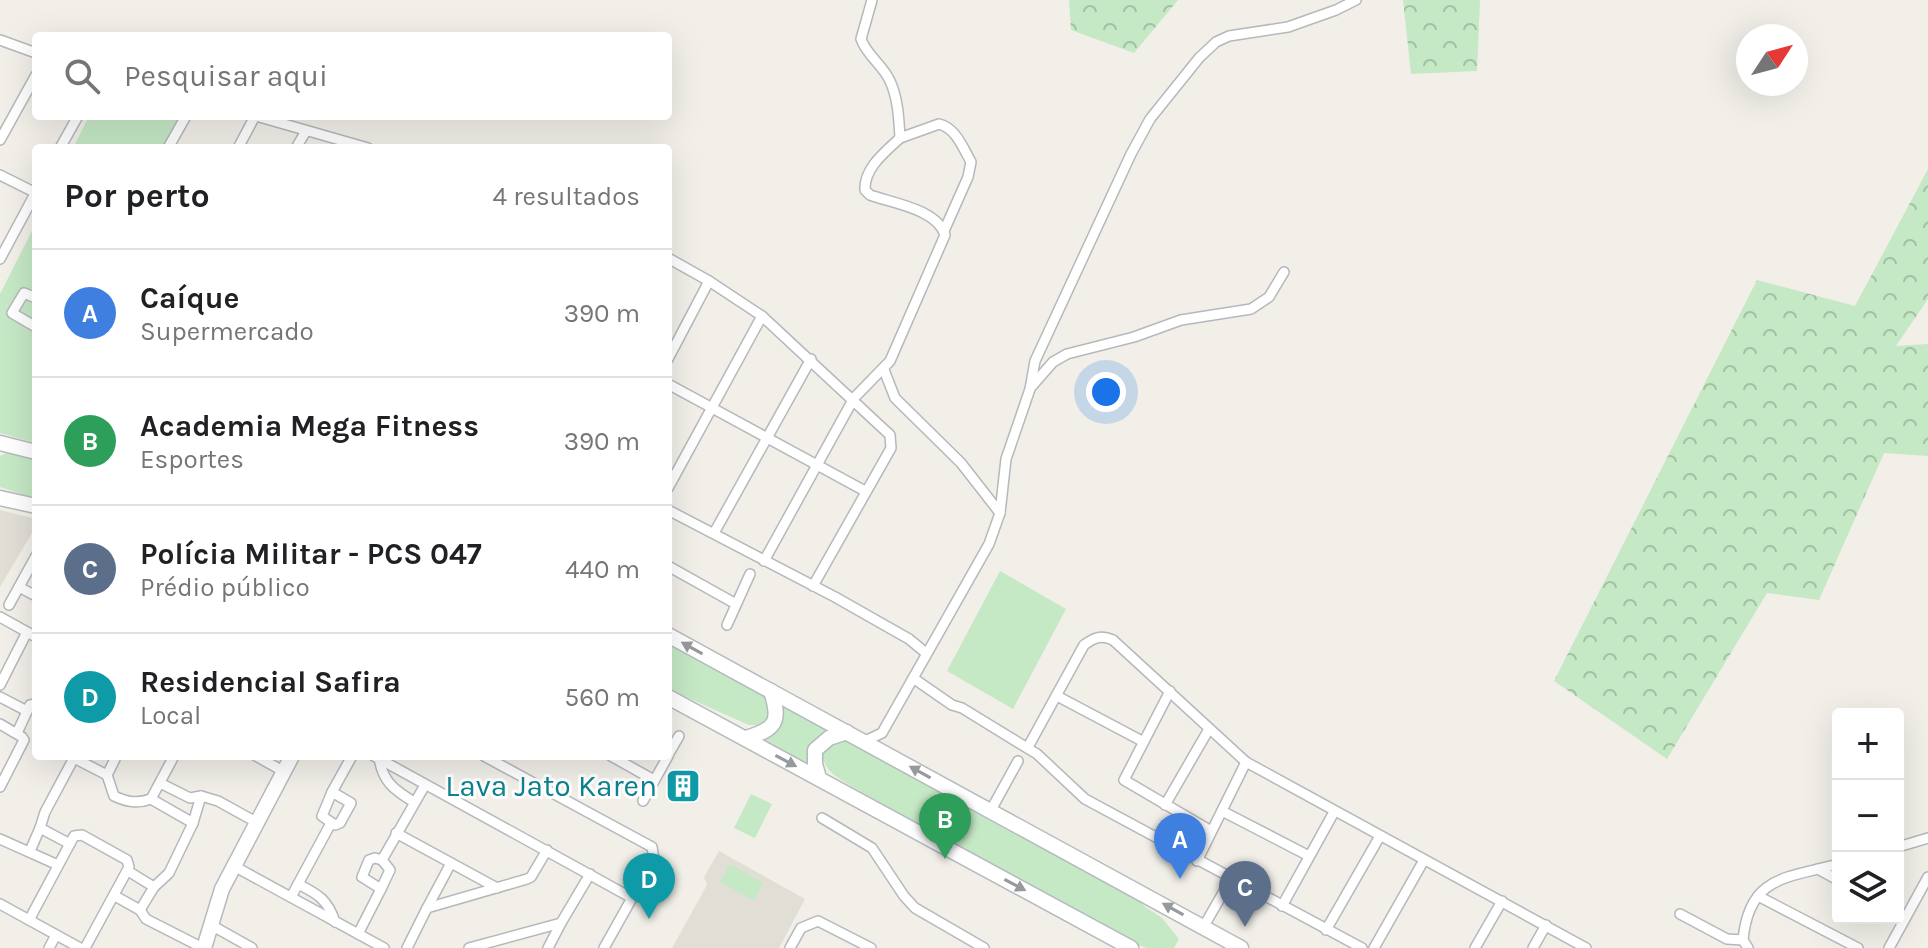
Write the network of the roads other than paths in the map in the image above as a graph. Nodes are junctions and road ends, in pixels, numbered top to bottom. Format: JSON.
{"nodes":[{"id":1,"x":872,"y":0,"type":"edge"},
{"id":2,"x":1356,"y":0,"type":"edge"},
{"id":3,"x":0,"y":40,"type":"edge"},
{"id":4,"x":32,"y":52,"type":"edge"},
{"id":5,"x":32,"y":82,"type":"edge"},
{"id":6,"x":76,"y":120,"type":"edge"},
{"id":7,"x":184,"y":120,"type":"edge"},
{"id":8,"x":253,"y":120,"type":"edge"},
{"id":9,"x":269,"y":120,"type":"edge"},
{"id":10,"x":306,"y":131,"type":"junction"},
{"id":11,"x":900,"y":138,"type":"junction"},
{"id":12,"x":0,"y":140,"type":"edge"},
{"id":13,"x":62,"y":144,"type":"edge"},
{"id":14,"x":170,"y":144,"type":"edge"},
{"id":15,"x":240,"y":144,"type":"edge"},
{"id":16,"x":298,"y":144,"type":"edge"},
{"id":17,"x":347,"y":144,"type":"edge"},
{"id":18,"x":0,"y":175,"type":"edge"},
{"id":19,"x":32,"y":191,"type":"edge"},
{"id":20,"x":32,"y":200,"type":"edge"},
{"id":21,"x":944,"y":231,"type":"junction"},
{"id":22,"x":0,"y":259,"type":"edge"},
{"id":23,"x":672,"y":260,"type":"edge"},
{"id":24,"x":1284,"y":272,"type":"dead end"},
{"id":25,"x":709,"y":281,"type":"junction"},
{"id":26,"x":32,"y":296,"type":"edge"},
{"id":27,"x":762,"y":316,"type":"junction"},
{"id":28,"x":32,"y":325,"type":"edge"},
{"id":29,"x":672,"y":351,"type":"edge"},
{"id":30,"x":811,"y":359,"type":"junction"},
{"id":31,"x":884,"y":370,"type":"junction"},
{"id":32,"x":672,"y":386,"type":"edge"},
{"id":33,"x":1030,"y":389,"type":"junction"},
{"id":34,"x":854,"y":398,"type":"junction"},
{"id":35,"x":712,"y":407,"type":"junction"},
{"id":36,"x":768,"y":436,"type":"junction"},
{"id":37,"x":3,"y":446,"type":"edge"},
{"id":38,"x":32,"y":451,"type":"edge"},
{"id":39,"x":817,"y":464,"type":"junction"},
{"id":40,"x":672,"y":481,"type":"edge"},
{"id":41,"x":865,"y":491,"type":"junction"},
{"id":42,"x":0,"y":498,"type":"edge"},
{"id":43,"x":32,"y":505,"type":"edge"},
{"id":44,"x":672,"y":512,"type":"edge"},
{"id":45,"x":1000,"y":513,"type":"junction"},
{"id":46,"x":714,"y":533,"type":"junction"},
{"id":47,"x":764,"y":561,"type":"junction"},
{"id":48,"x":32,"y":563,"type":"edge"},
{"id":49,"x":672,"y":568,"type":"edge"},
{"id":50,"x":750,"y":574,"type":"dead end"},
{"id":51,"x":813,"y":586,"type":"junction"},
{"id":52,"x":19,"y":587,"type":"junction"},
{"id":53,"x":32,"y":594,"type":"edge"},
{"id":54,"x":736,"y":604,"type":"junction"},
{"id":55,"x":9,"y":605,"type":"dead end"},
{"id":56,"x":0,"y":617,"type":"edge"},
{"id":57,"x":727,"y":625,"type":"dead end"},
{"id":58,"x":32,"y":634,"type":"edge"},
{"id":59,"x":672,"y":637,"type":"edge"},
{"id":60,"x":926,"y":653,"type":"junction"},
{"id":61,"x":913,"y":678,"type":"junction"},
{"id":62,"x":0,"y":685,"type":"edge"},
{"id":63,"x":771,"y":691,"type":"junction"},
{"id":64,"x":1170,"y":691,"type":"junction"},
{"id":65,"x":1057,"y":696,"type":"junction"},
{"id":66,"x":0,"y":697,"type":"edge"},
{"id":67,"x":672,"y":699,"type":"edge"},
{"id":68,"x":32,"y":705,"type":"edge"},
{"id":69,"x":27,"y":711,"type":"junction"},
{"id":70,"x":0,"y":724,"type":"edge"},
{"id":71,"x":1209,"y":729,"type":"junction"},
{"id":72,"x":847,"y":732,"type":"junction"},
{"id":73,"x":17,"y":733,"type":"junction"},
{"id":74,"x":882,"y":733,"type":"junction"},
{"id":75,"x":679,"y":736,"type":"dead end"},
{"id":76,"x":746,"y":738,"type":"junction"},
{"id":77,"x":865,"y":741,"type":"junction"},
{"id":78,"x":1142,"y":741,"type":"junction"},
{"id":79,"x":1028,"y":747,"type":"junction"},
{"id":80,"x":672,"y":749,"type":"edge"},
{"id":81,"x":884,"y":752,"type":"junction"},
{"id":82,"x":72,"y":760,"type":"edge"},
{"id":83,"x":80,"y":760,"type":"edge"},
{"id":84,"x":113,"y":760,"type":"edge"},
{"id":85,"x":172,"y":760,"type":"edge"},
{"id":86,"x":263,"y":760,"type":"edge"},
{"id":87,"x":290,"y":760,"type":"edge"},
{"id":88,"x":350,"y":760,"type":"edge"},
{"id":89,"x":379,"y":760,"type":"edge"},
{"id":90,"x":383,"y":760,"type":"edge"},
{"id":91,"x":491,"y":760,"type":"edge"},
{"id":92,"x":618,"y":760,"type":"edge"},
{"id":93,"x":666,"y":760,"type":"edge"},
{"id":94,"x":1018,"y":761,"type":"dead end"},
{"id":95,"x":1246,"y":762,"type":"junction"},
{"id":96,"x":283,"y":771,"type":"junction"},
{"id":97,"x":107,"y":775,"type":"junction"},
{"id":98,"x":819,"y":778,"type":"junction"},
{"id":99,"x":654,"y":780,"type":"junction"},
{"id":100,"x":160,"y":783,"type":"junction"},
{"id":101,"x":425,"y":785,"type":"junction"},
{"id":102,"x":0,"y":787,"type":"edge"},
{"id":103,"x":332,"y":792,"type":"junction"},
{"id":104,"x":201,"y":796,"type":"junction"},
{"id":105,"x":151,"y":799,"type":"junction"},
{"id":106,"x":643,"y":801,"type":"dead end"},
{"id":107,"x":414,"y":802,"type":"junction"},
{"id":108,"x":1165,"y":805,"type":"junction"},
{"id":109,"x":991,"y":810,"type":"junction"},
{"id":110,"x":1222,"y":811,"type":"junction"},
{"id":111,"x":1334,"y":812,"type":"junction"},
{"id":112,"x":822,"y":818,"type":"dead end"},
{"id":113,"x":256,"y":822,"type":"junction"},
{"id":114,"x":193,"y":823,"type":"junction"},
{"id":115,"x":331,"y":823,"type":"junction"},
{"id":116,"x":40,"y":828,"type":"junction"},
{"id":117,"x":1211,"y":831,"type":"junction"},
{"id":118,"x":396,"y":833,"type":"junction"},
{"id":119,"x":1380,"y":836,"type":"junction"},
{"id":120,"x":1928,"y":838,"type":"edge"},
{"id":121,"x":0,"y":839,"type":"edge"},
{"id":122,"x":70,"y":844,"type":"junction"},
{"id":123,"x":1904,"y":845,"type":"edge"},
{"id":124,"x":547,"y":850,"type":"junction"},
{"id":125,"x":30,"y":851,"type":"junction"},
{"id":126,"x":1309,"y":856,"type":"junction"},
{"id":127,"x":382,"y":860,"type":"junction"},
{"id":128,"x":1424,"y":860,"type":"junction"},
{"id":129,"x":1197,"y":861,"type":"junction"},
{"id":130,"x":451,"y":863,"type":"junction"},
{"id":131,"x":58,"y":865,"type":"junction"},
{"id":132,"x":232,"y":865,"type":"junction"},
{"id":133,"x":1832,"y":866,"type":"edge"},
{"id":134,"x":1818,"y":869,"type":"junction"},
{"id":135,"x":128,"y":871,"type":"junction"},
{"id":136,"x":590,"y":874,"type":"junction"},
{"id":137,"x":1832,"y":877,"type":"edge"},
{"id":138,"x":1928,"y":877,"type":"edge"},
{"id":139,"x":1231,"y":879,"type":"junction"},
{"id":140,"x":298,"y":884,"type":"junction"},
{"id":141,"x":154,"y":887,"type":"junction"},
{"id":142,"x":497,"y":888,"type":"junction"},
{"id":143,"x":381,"y":889,"type":"junction"},
{"id":144,"x":115,"y":896,"type":"junction"},
{"id":145,"x":1758,"y":896,"type":"junction"},
{"id":146,"x":291,"y":897,"type":"junction"},
{"id":147,"x":632,"y":898,"type":"junction"},
{"id":148,"x":1502,"y":901,"type":"junction"},
{"id":149,"x":0,"y":904,"type":"edge"},
{"id":150,"x":1282,"y":906,"type":"junction"},
{"id":151,"x":427,"y":908,"type":"junction"},
{"id":152,"x":140,"y":910,"type":"junction"},
{"id":153,"x":1904,"y":911,"type":"edge"},
{"id":154,"x":1680,"y":914,"type":"dead end"},
{"id":155,"x":29,"y":920,"type":"junction"},
{"id":156,"x":335,"y":922,"type":"junction"},
{"id":157,"x":561,"y":923,"type":"junction"},
{"id":158,"x":1898,"y":924,"type":"edge"},
{"id":159,"x":211,"y":925,"type":"junction"},
{"id":160,"x":1546,"y":925,"type":"junction"},
{"id":161,"x":1204,"y":926,"type":"junction"},
{"id":162,"x":1326,"y":930,"type":"junction"},
{"id":163,"x":56,"y":935,"type":"junction"},
{"id":164,"x":360,"y":935,"type":"junction"},
{"id":165,"x":1746,"y":944,"type":"edge"},
{"id":166,"x":1891,"y":945,"type":"edge"},
{"id":167,"x":496,"y":946,"type":"edge"},
{"id":168,"x":49,"y":948,"type":"edge"},
{"id":169,"x":82,"y":948,"type":"edge"},
{"id":170,"x":204,"y":948,"type":"edge"},
{"id":171,"x":252,"y":948,"type":"edge"},
{"id":172,"x":357,"y":948,"type":"edge"},
{"id":173,"x":384,"y":948,"type":"edge"},
{"id":174,"x":407,"y":948,"type":"edge"},
{"id":175,"x":469,"y":948,"type":"edge"},
{"id":176,"x":548,"y":948,"type":"edge"},
{"id":177,"x":604,"y":948,"type":"edge"},
{"id":178,"x":790,"y":948,"type":"edge"},
{"id":179,"x":871,"y":948,"type":"edge"},
{"id":180,"x":984,"y":948,"type":"edge"},
{"id":181,"x":1131,"y":948,"type":"edge"},
{"id":182,"x":1241,"y":948,"type":"edge"},
{"id":183,"x":1362,"y":948,"type":"edge"},
{"id":184,"x":1374,"y":948,"type":"edge"},
{"id":185,"x":1475,"y":948,"type":"edge"},
{"id":186,"x":1533,"y":948,"type":"edge"},
{"id":187,"x":1586,"y":948,"type":"edge"},
{"id":188,"x":1858,"y":948,"type":"edge"},
{"id":189,"x":1903,"y":948,"type":"edge"}],
"edges":[{"from":1,"to":11,"type":"street"},
{"from":2,"to":33,"type":"street"},
{"from":3,"to":4,"type":"street"},
{"from":5,"to":12,"type":"street"},
{"from":6,"to":13,"type":"street"},
{"from":7,"to":14,"type":"street"},
{"from":8,"to":15,"type":"street"},
{"from":9,"to":10,"type":"street"},
{"from":10,"to":16,"type":"street"},
{"from":10,"to":17,"type":"street"},
{"from":11,"to":21,"type":"street"},
{"from":11,"to":21,"type":"street"},
{"from":18,"to":19,"type":"street"},
{"from":20,"to":22,"type":"street"},
{"from":21,"to":31,"type":"street"},
{"from":23,"to":25,"type":"street"},
{"from":24,"to":33,"type":"street"},
{"from":25,"to":27,"type":"street"},
{"from":25,"to":29,"type":"street"},
{"from":26,"to":28,"type":"street"},
{"from":27,"to":30,"type":"street"},
{"from":27,"to":35,"type":"street"},
{"from":30,"to":34,"type":"street"},
{"from":30,"to":36,"type":"street"},
{"from":31,"to":34,"type":"street"},
{"from":31,"to":45,"type":"street"},
{"from":32,"to":35,"type":"street"},
{"from":33,"to":45,"type":"street"},
{"from":34,"to":39,"type":"street"},
{"from":34,"to":41,"type":"street"},
{"from":35,"to":36,"type":"street"},
{"from":35,"to":40,"type":"street"},
{"from":36,"to":39,"type":"street"},
{"from":36,"to":46,"type":"street"},
{"from":37,"to":38,"type":"main road"},
{"from":39,"to":41,"type":"street"},
{"from":39,"to":47,"type":"street"},
{"from":41,"to":51,"type":"street"},
{"from":42,"to":43,"type":"main road"},
{"from":44,"to":46,"type":"street"},
{"from":45,"to":60,"type":"street"},
{"from":46,"to":47,"type":"street"},
{"from":47,"to":51,"type":"street"},
{"from":48,"to":52,"type":"street"},
{"from":49,"to":54,"type":"street"},
{"from":50,"to":54,"type":"street"},
{"from":51,"to":60,"type":"street"},
{"from":52,"to":53,"type":"street"},
{"from":52,"to":55,"type":"street"},
{"from":54,"to":57,"type":"street"},
{"from":56,"to":58,"type":"street"},
{"from":58,"to":62,"type":"street"},
{"from":63,"to":59,"type":"main road","one_way":true},
{"from":60,"to":61,"type":"street"},
{"from":61,"to":74,"type":"street"},
{"from":61,"to":79,"type":"street"},
{"from":63,"to":72,"type":"main road"},
{"from":63,"to":76,"type":"main road"},
{"from":64,"to":65,"type":"street"},
{"from":64,"to":71,"type":"street"},
{"from":64,"to":78,"type":"street"},
{"from":65,"to":78,"type":"street"},
{"from":65,"to":79,"type":"street"},
{"from":66,"to":69,"type":"street"},
{"from":67,"to":76,"type":"main road"},
{"from":68,"to":69,"type":"street"},
{"from":69,"to":73,"type":"street"},
{"from":70,"to":73,"type":"street"},
{"from":71,"to":95,"type":"street"},
{"from":71,"to":108,"type":"street"},
{"from":72,"to":77,"type":"main road"},
{"from":72,"to":98,"type":"main road"},
{"from":73,"to":102,"type":"street"},
{"from":74,"to":77,"type":"street"},
{"from":74,"to":81,"type":"street"},
{"from":75,"to":80,"type":"street"},
{"from":76,"to":98,"type":"main road","one_way":true},
{"from":77,"to":81,"type":"main road"},
{"from":78,"to":108,"type":"street"},
{"from":79,"to":129,"type":"street"},
{"from":109,"to":81,"type":"main road","one_way":true},
{"from":82,"to":116,"type":"street"},
{"from":83,"to":97,"type":"street"},
{"from":84,"to":97,"type":"street"},
{"from":85,"to":100,"type":"street"},
{"from":86,"to":96,"type":"street"},
{"from":87,"to":96,"type":"main road"},
{"from":88,"to":103,"type":"street"},
{"from":89,"to":107,"type":"street"},
{"from":90,"to":101,"type":"street"},
{"from":91,"to":147,"type":"street"},
{"from":92,"to":99,"type":"street"},
{"from":93,"to":99,"type":"street"},
{"from":94,"to":109,"type":"street"},
{"from":95,"to":110,"type":"street"},
{"from":95,"to":111,"type":"street"},
{"from":96,"to":113,"type":"main road"},
{"from":97,"to":105,"type":"street"},
{"from":98,"to":181,"type":"main road","one_way":true},
{"from":99,"to":106,"type":"street"},
{"from":100,"to":104,"type":"street"},
{"from":100,"to":105,"type":"street"},
{"from":101,"to":107,"type":"street"},
{"from":101,"to":124,"type":"street"},
{"from":103,"to":115,"type":"street"},
{"from":103,"to":115,"type":"street"},
{"from":104,"to":113,"type":"street"},
{"from":104,"to":114,"type":"street"},
{"from":105,"to":114,"type":"street"},
{"from":107,"to":118,"type":"street"},
{"from":108,"to":117,"type":"street"},
{"from":161,"to":109,"type":"main road","one_way":true},
{"from":110,"to":117,"type":"street"},
{"from":110,"to":126,"type":"street"},
{"from":111,"to":119,"type":"street"},
{"from":111,"to":126,"type":"street"},
{"from":112,"to":180,"type":"street"},
{"from":113,"to":132,"type":"main road"},
{"from":114,"to":141,"type":"street"},
{"from":115,"to":140,"type":"street"},
{"from":116,"to":122,"type":"street"},
{"from":116,"to":125,"type":"street"},
{"from":117,"to":129,"type":"street"},
{"from":118,"to":127,"type":"street"},
{"from":118,"to":130,"type":"street"},
{"from":119,"to":128,"type":"street"},
{"from":119,"to":162,"type":"street"},
{"from":120,"to":123,"type":"street"},
{"from":121,"to":125,"type":"street"},
{"from":122,"to":131,"type":"street"},
{"from":122,"to":135,"type":"street"},
{"from":124,"to":136,"type":"street"},
{"from":124,"to":142,"type":"street"},
{"from":125,"to":131,"type":"street"},
{"from":126,"to":150,"type":"street"},
{"from":127,"to":143,"type":"street"},
{"from":127,"to":143,"type":"street"},
{"from":128,"to":148,"type":"street"},
{"from":128,"to":184,"type":"street"},
{"from":129,"to":139,"type":"street"},
{"from":130,"to":142,"type":"street"},
{"from":130,"to":151,"type":"street"},
{"from":131,"to":155,"type":"street"},
{"from":132,"to":146,"type":"street"},
{"from":132,"to":159,"type":"main road"},
{"from":133,"to":134,"type":"street"},
{"from":134,"to":137,"type":"street"},
{"from":134,"to":145,"type":"street"},
{"from":135,"to":141,"type":"street"},
{"from":135,"to":144,"type":"street"},
{"from":136,"to":147,"type":"street"},
{"from":136,"to":157,"type":"street"},
{"from":138,"to":153,"type":"street"},
{"from":139,"to":150,"type":"street"},
{"from":139,"to":161,"type":"street"},
{"from":140,"to":146,"type":"street"},
{"from":140,"to":156,"type":"street"},
{"from":141,"to":152,"type":"street"},
{"from":142,"to":151,"type":"street"},
{"from":143,"to":164,"type":"street"},
{"from":144,"to":152,"type":"street"},
{"from":144,"to":169,"type":"street"},
{"from":145,"to":165,"type":"street"},
{"from":145,"to":188,"type":"street"},
{"from":146,"to":156,"type":"street"},
{"from":147,"to":177,"type":"street"},
{"from":148,"to":160,"type":"street"},
{"from":148,"to":185,"type":"street"},
{"from":149,"to":155,"type":"street"},
{"from":150,"to":162,"type":"street"},
{"from":151,"to":174,"type":"street"},
{"from":152,"to":170,"type":"street"},
{"from":154,"to":165,"type":"street"},
{"from":155,"to":163,"type":"street"},
{"from":156,"to":164,"type":"street"},
{"from":157,"to":167,"type":"street"},
{"from":157,"to":176,"type":"street"},
{"from":158,"to":166,"type":"street"},
{"from":159,"to":170,"type":"main road"},
{"from":159,"to":171,"type":"street"},
{"from":160,"to":186,"type":"street"},
{"from":160,"to":187,"type":"street"},
{"from":161,"to":182,"type":"main road"},
{"from":162,"to":183,"type":"street"},
{"from":163,"to":168,"type":"street"},
{"from":163,"to":169,"type":"street"},
{"from":164,"to":172,"type":"street"},
{"from":164,"to":173,"type":"street"},
{"from":166,"to":189,"type":"street"},
{"from":167,"to":175,"type":"street"},
{"from":178,"to":179,"type":"street"}]}
